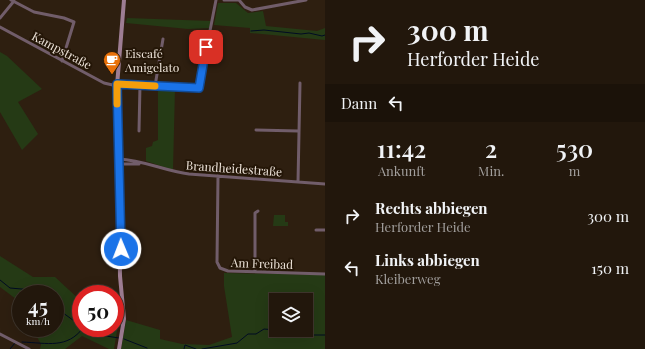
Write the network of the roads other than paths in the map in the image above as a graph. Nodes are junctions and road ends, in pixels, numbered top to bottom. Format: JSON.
{"nodes":[{"id":1,"x":13,"y":0,"type":"edge"},
{"id":2,"x":124,"y":0,"type":"edge"},
{"id":3,"x":216,"y":0,"type":"edge"},
{"id":4,"x":224,"y":0,"type":"edge"},
{"id":5,"x":238,"y":0,"type":"edge"},
{"id":6,"x":306,"y":0,"type":"edge"},
{"id":7,"x":289,"y":2,"type":"edge"},
{"id":8,"x":0,"y":18,"type":"edge"},
{"id":9,"x":0,"y":27,"type":"edge"},
{"id":10,"x":163,"y":39,"type":"dead end"},
{"id":11,"x":62,"y":61,"type":"junction"},
{"id":12,"x":300,"y":83,"type":"dead end"},
{"id":13,"x":117,"y":85,"type":"junction"},
{"id":14,"x":140,"y":85,"type":"junction"},
{"id":15,"x":155,"y":86,"type":"junction"},
{"id":16,"x":256,"y":130,"type":"dead end"},
{"id":17,"x":139,"y":131,"type":"dead end"},
{"id":18,"x":298,"y":131,"type":"junction"},
{"id":19,"x":119,"y":159,"type":"junction"},
{"id":20,"x":119,"y":164,"type":"junction"},
{"id":21,"x":143,"y":164,"type":"junction"},
{"id":22,"x":218,"y":176,"type":"junction"},
{"id":23,"x":298,"y":182,"type":"junction"},
{"id":24,"x":325,"y":184,"type":"edge"},
{"id":25,"x":258,"y":211,"type":"dead end"},
{"id":26,"x":316,"y":230,"type":"dead end"},
{"id":27,"x":325,"y":230,"type":"edge"},
{"id":28,"x":255,"y":271,"type":"junction"},
{"id":29,"x":325,"y":274,"type":"edge"},
{"id":30,"x":0,"y":334,"type":"edge"},
{"id":31,"x":29,"y":349,"type":"edge"},
{"id":32,"x":119,"y":349,"type":"edge"}],
"edges":[{"from":1,"to":8,"type":"street"},
{"from":1,"to":11,"type":"street"},
{"from":2,"to":13,"type":"main road"},
{"from":3,"to":15,"type":"street","name":"Kampstraße"},
{"from":4,"to":5,"type":"street"},
{"from":5,"to":7,"type":"street"},
{"from":6,"to":7,"type":"street"},
{"from":9,"to":11,"type":"street","name":"Kampstraße"},
{"from":10,"to":15,"type":"street"},
{"from":11,"to":13,"type":"street","name":"Kampstraße"},
{"from":12,"to":18,"type":"street"},
{"from":13,"to":14,"type":"street","name":"Kampstraße"},
{"from":13,"to":19,"type":"main road"},
{"from":14,"to":15,"type":"street","name":"Kampstraße"},
{"from":14,"to":17,"type":"street"},
{"from":16,"to":18,"type":"street"},
{"from":18,"to":23,"type":"street"},
{"from":19,"to":20,"type":"main road"},
{"from":19,"to":21,"type":"street","name":"Brandheidestraße"},
{"from":20,"to":21,"type":"street","name":"Brandheidestraße"},
{"from":20,"to":32,"type":"main road"},
{"from":21,"to":22,"type":"street","name":"Brandheidestraße"},
{"from":22,"to":23,"type":"street","name":"Brandheidestraße"},
{"from":22,"to":28,"type":"street","name":"Am Freibad"},
{"from":23,"to":24,"type":"street","name":"Brandheidestraße"},
{"from":25,"to":28,"type":"street"},
{"from":26,"to":27,"type":"street"},
{"from":28,"to":29,"type":"street","name":"Am Freibad"},
{"from":30,"to":31,"type":"street"}]}
